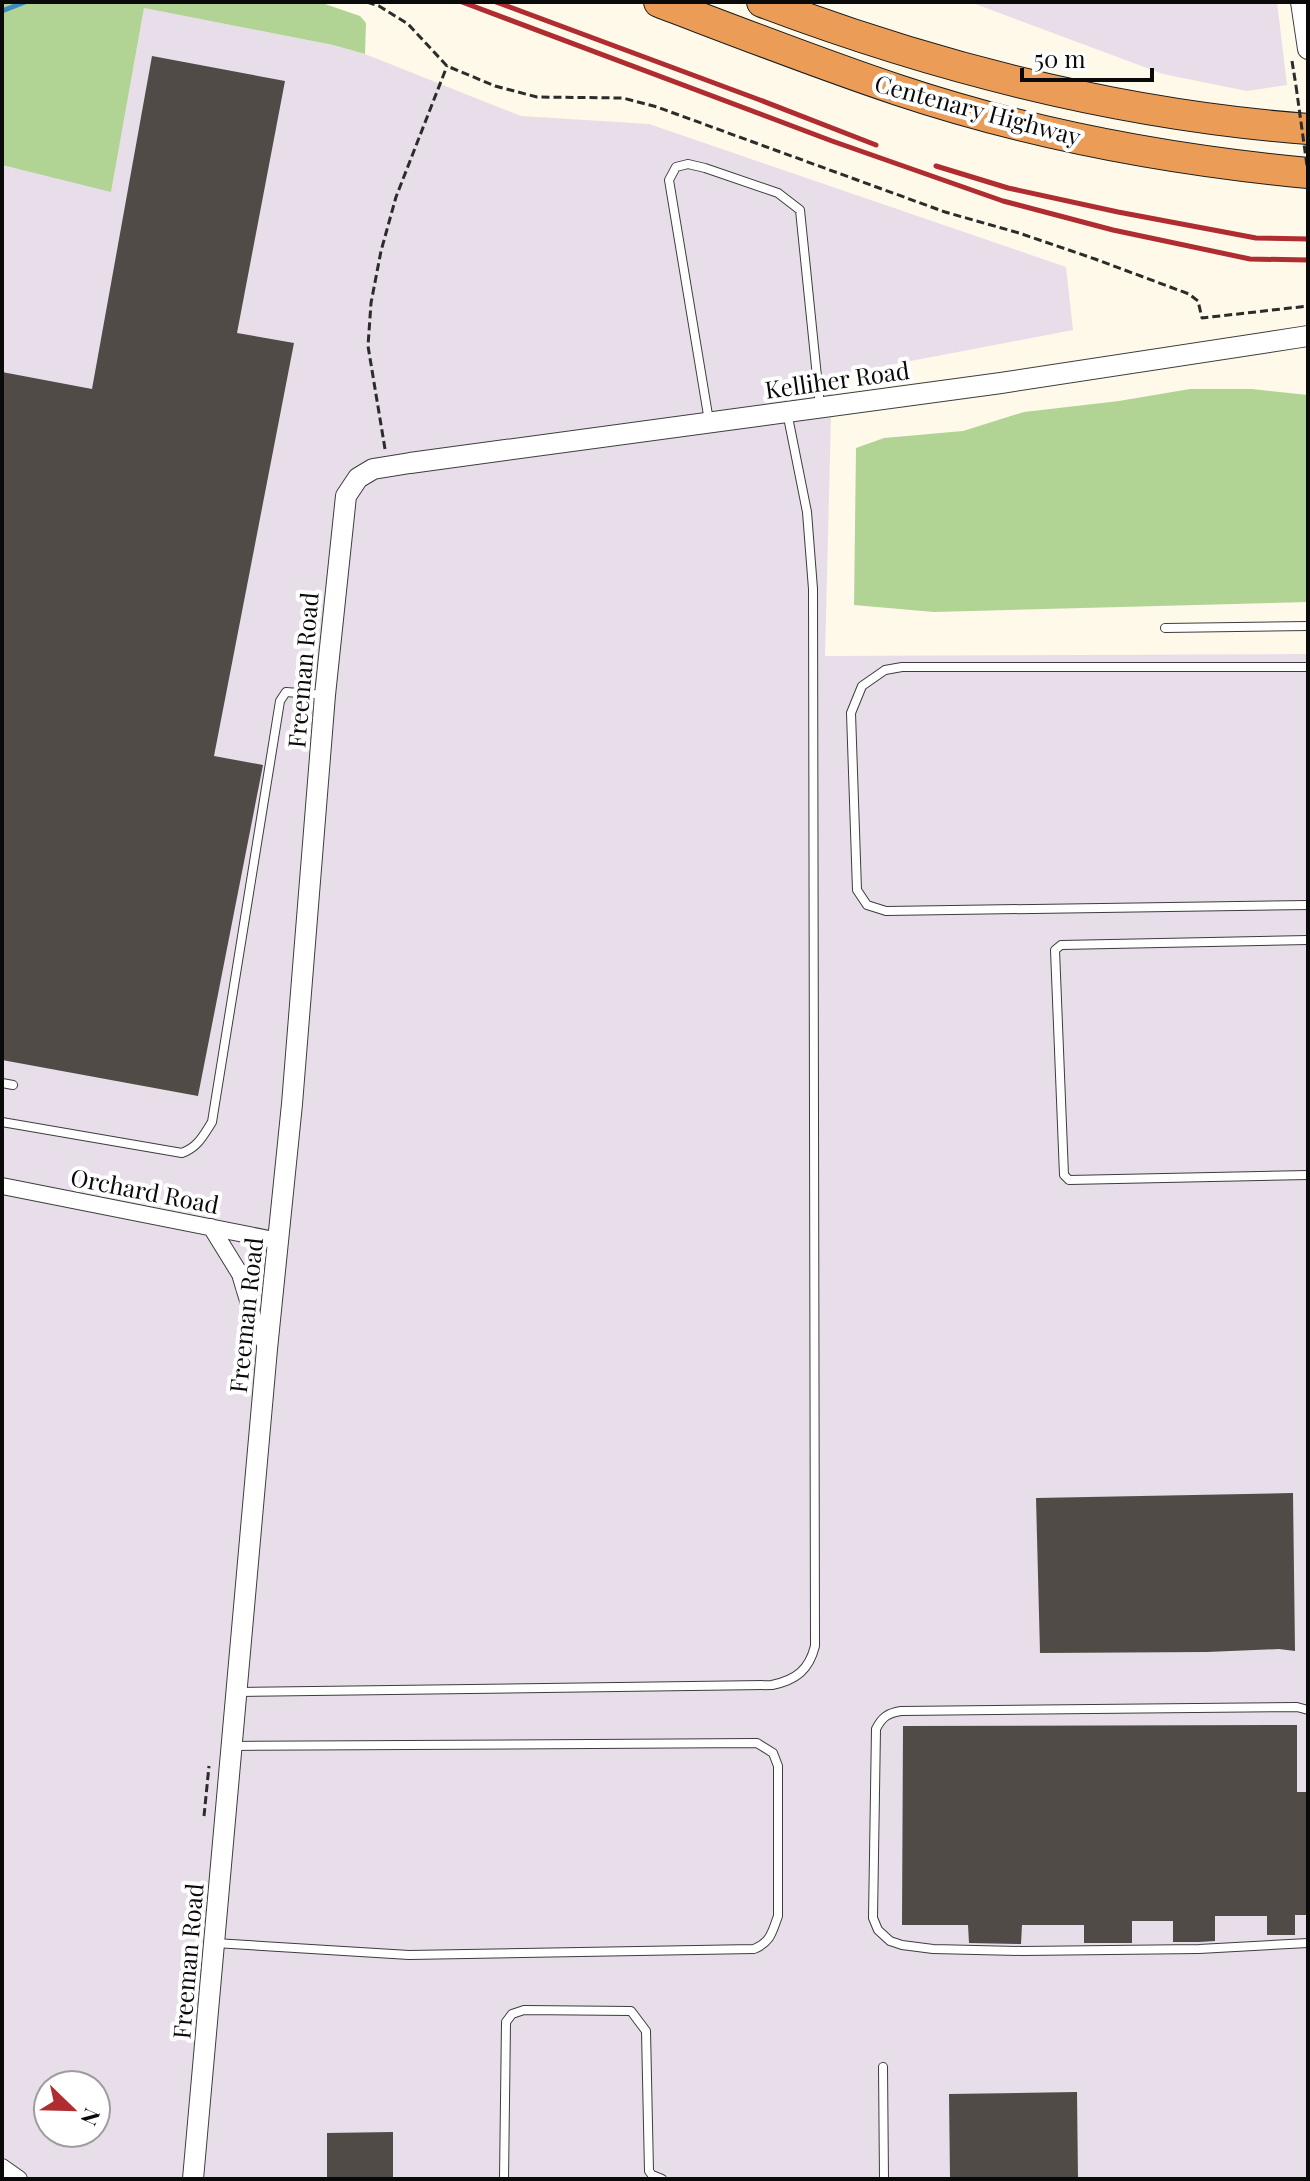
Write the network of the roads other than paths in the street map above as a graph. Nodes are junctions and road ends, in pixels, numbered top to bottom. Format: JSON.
{"nodes":[{"id":1,"x":659,"y":2,"type":"edge"},
{"id":2,"x":762,"y":2,"type":"edge"},
{"id":3,"x":1301,"y":2,"type":"edge"},
{"id":4,"x":1308,"y":49,"type":"edge"},
{"id":5,"x":1308,"y":129,"type":"edge"},
{"id":6,"x":1308,"y":173,"type":"edge"},
{"id":7,"x":1308,"y":336,"type":"edge"},
{"id":8,"x":820,"y":407,"type":"junction"},
{"id":9,"x":786,"y":412,"type":"junction"},
{"id":10,"x":710,"y":422,"type":"junction"},
{"id":11,"x":380,"y":468,"type":"joint"},
{"id":12,"x":1308,"y":626,"type":"edge"},
{"id":13,"x":1165,"y":628,"type":"dead end"},
{"id":14,"x":1308,"y":667,"type":"edge"},
{"id":15,"x":325,"y":695,"type":"junction"},
{"id":16,"x":1308,"y":905,"type":"edge"},
{"id":17,"x":1308,"y":940,"type":"edge"},
{"id":18,"x":2,"y":1083,"type":"edge"},
{"id":19,"x":13,"y":1085,"type":"dead end"},
{"id":20,"x":2,"y":1122,"type":"edge"},
{"id":21,"x":1308,"y":1175,"type":"edge"},
{"id":22,"x":2,"y":1186,"type":"edge"},
{"id":23,"x":211,"y":1227,"type":"junction"},
{"id":24,"x":279,"y":1241,"type":"junction"},
{"id":25,"x":267,"y":1349,"type":"junction"},
{"id":26,"x":237,"y":1692,"type":"junction"},
{"id":27,"x":1308,"y":1710,"type":"edge"},
{"id":28,"x":232,"y":1746,"type":"junction"},
{"id":29,"x":214,"y":1943,"type":"junction"},
{"id":30,"x":1308,"y":1943,"type":"edge"},
{"id":31,"x":883,"y":2067,"type":"dead end"},
{"id":32,"x":2,"y":2167,"type":"edge"},
{"id":33,"x":19,"y":2179,"type":"edge"},
{"id":34,"x":193,"y":2179,"type":"edge"},
{"id":35,"x":504,"y":2179,"type":"edge"},
{"id":36,"x":662,"y":2179,"type":"edge"},
{"id":37,"x":884,"y":2179,"type":"edge"}],
"edges":[{"from":1,"to":6,"type":"highway","name":"Centenary Highway"},
{"from":2,"to":5,"type":"highway","name":"Centenary Highway"},
{"from":3,"to":4,"type":"street"},
{"from":7,"to":8,"type":"street","name":"Kelliher Road"},
{"from":8,"to":9,"type":"street","name":"Kelliher Road"},
{"from":8,"to":10,"type":"lane"},
{"from":9,"to":10,"type":"street","name":"Kelliher Road"},
{"from":9,"to":26,"type":"lane"},
{"from":10,"to":11,"type":"street","name":"Kelliher Road"},
{"from":11,"to":15,"type":"street","name":"Freeman Road"},
{"from":12,"to":13,"type":"lane"},
{"from":14,"to":16,"type":"lane"},
{"from":15,"to":20,"type":"lane"},
{"from":15,"to":24,"type":"street","name":"Freeman Road"},
{"from":17,"to":21,"type":"lane"},
{"from":18,"to":19,"type":"lane"},
{"from":22,"to":23,"type":"street","name":"Orchard Road"},
{"from":23,"to":24,"type":"street","name":"Orchard Road"},
{"from":23,"to":25,"type":"street"},
{"from":24,"to":25,"type":"street","name":"Freeman Road"},
{"from":25,"to":26,"type":"street","name":"Freeman Road"},
{"from":26,"to":28,"type":"street","name":"Freeman Road"},
{"from":27,"to":30,"type":"lane"},
{"from":28,"to":29,"type":"street","name":"Freeman Road"},
{"from":28,"to":29,"type":"lane"},
{"from":29,"to":34,"type":"street","name":"Freeman Road"},
{"from":31,"to":37,"type":"lane"},
{"from":32,"to":33,"type":"street"},
{"from":35,"to":36,"type":"lane"}]}
